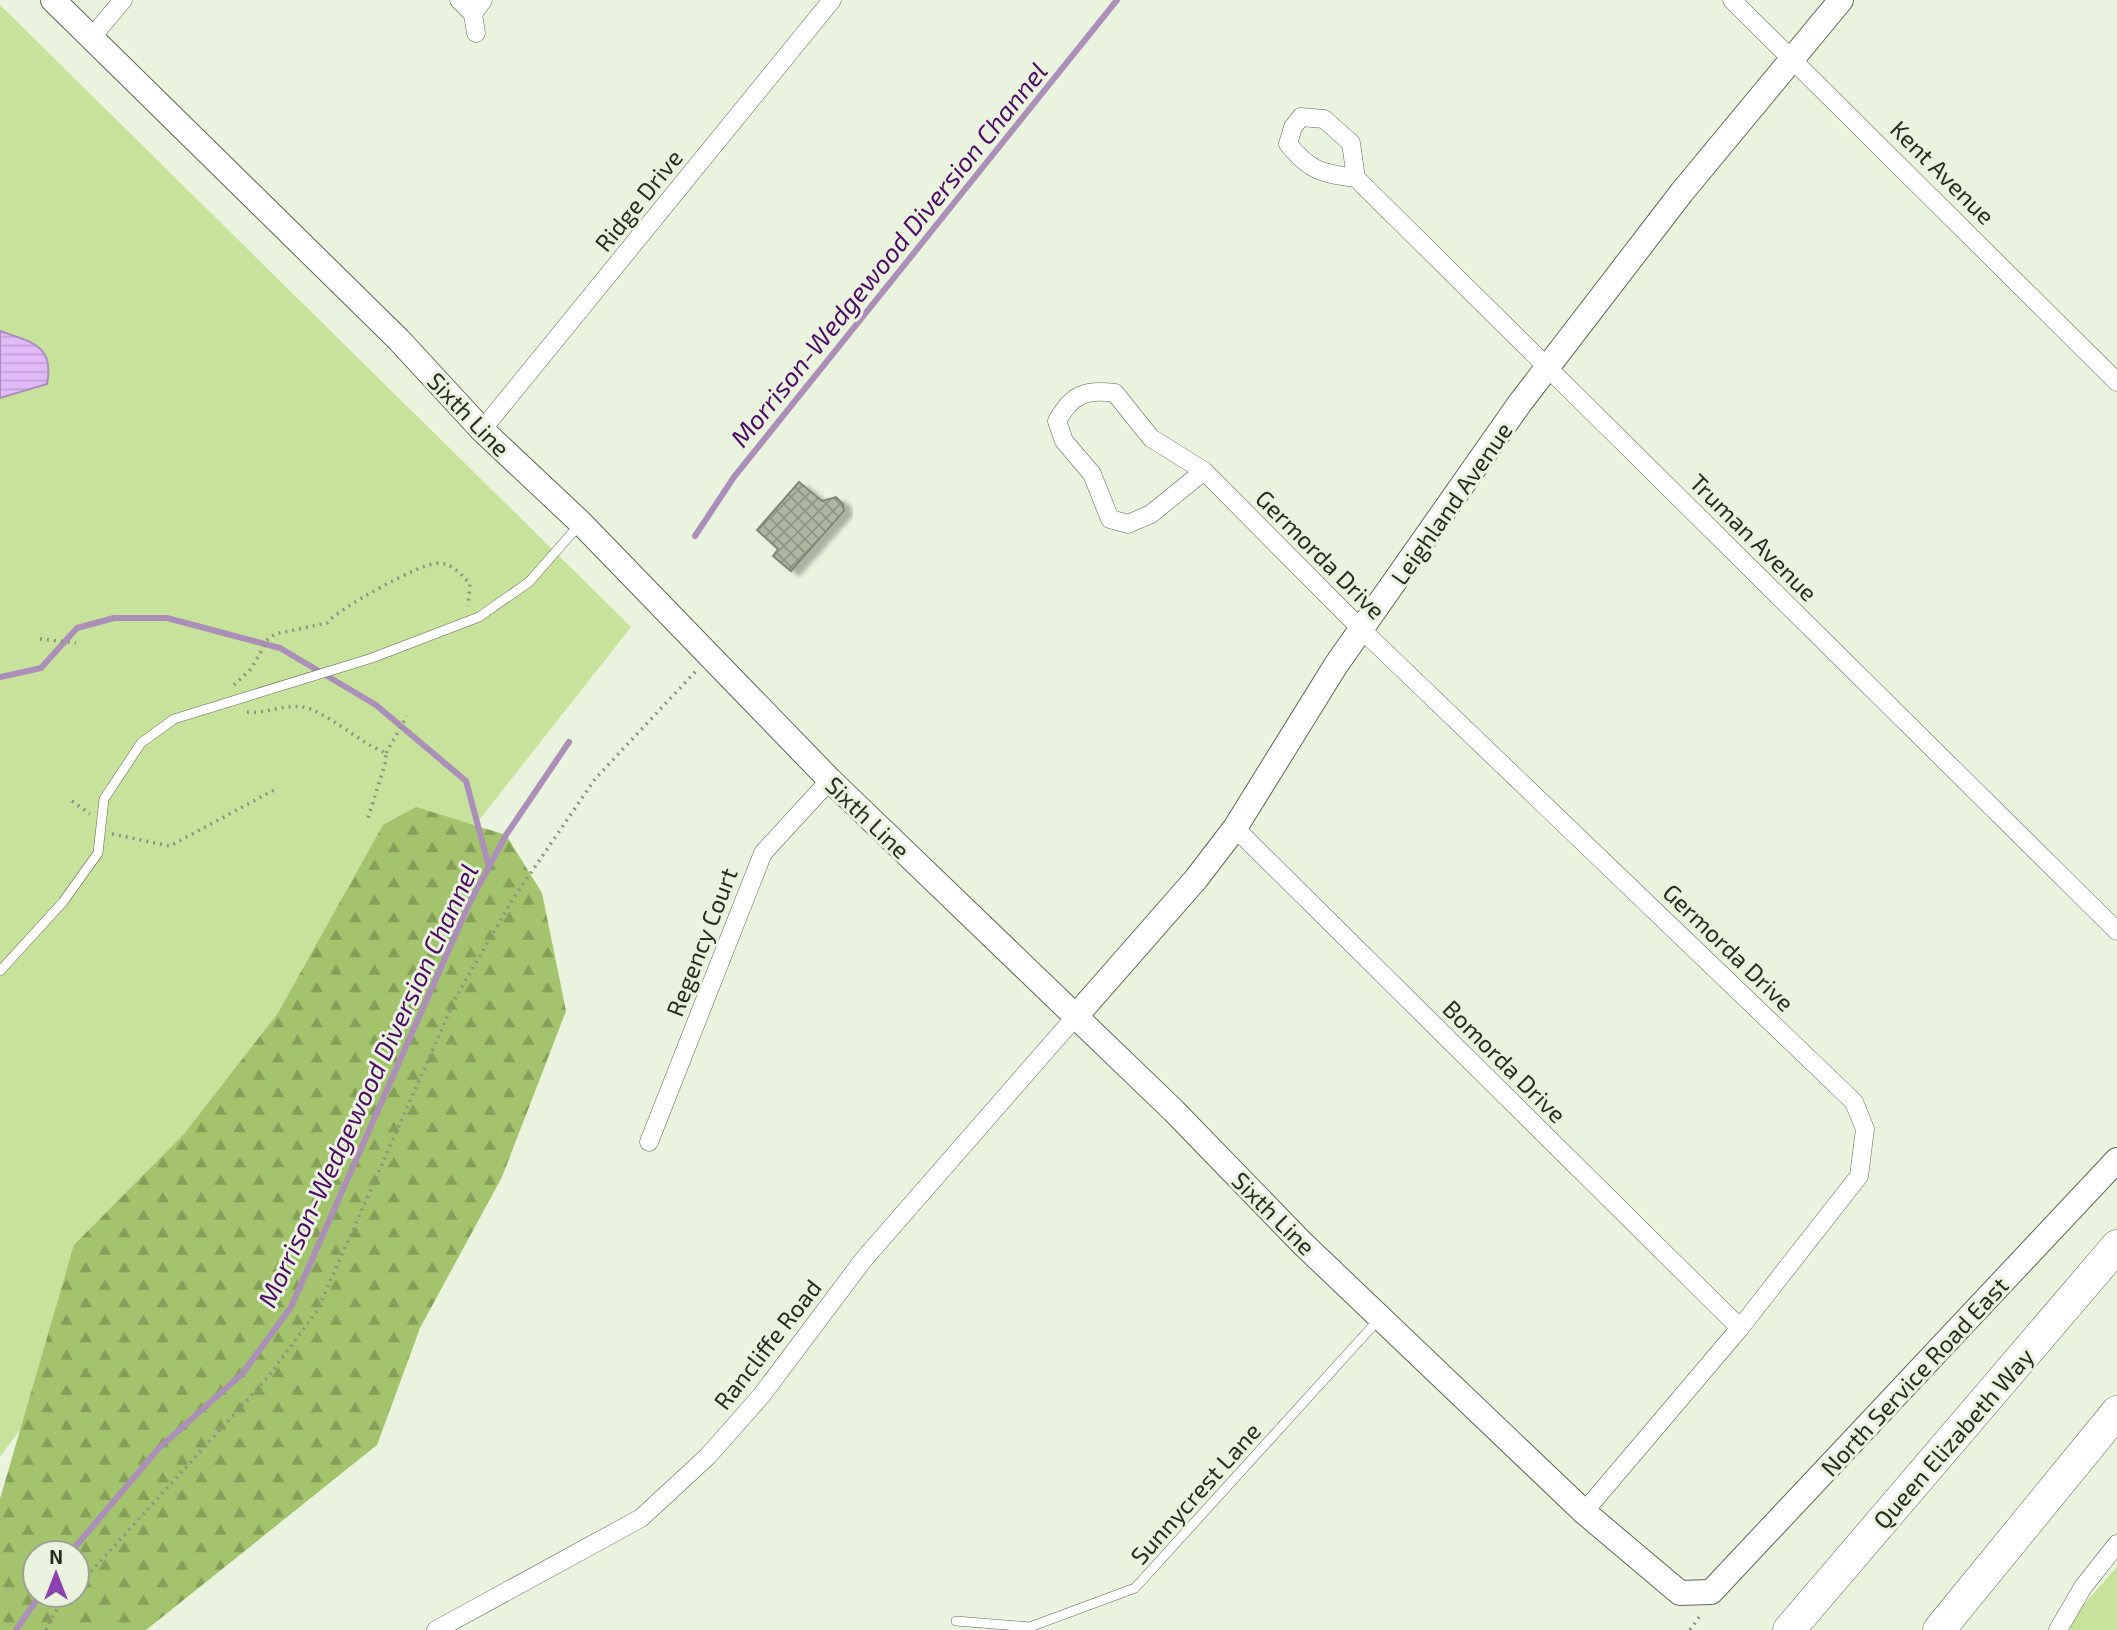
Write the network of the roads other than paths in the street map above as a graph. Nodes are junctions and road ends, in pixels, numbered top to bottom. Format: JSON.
{"nodes":[{"id":1,"x":53,"y":0,"type":"edge"},
{"id":2,"x":123,"y":0,"type":"edge"},
{"id":3,"x":459,"y":0,"type":"edge"},
{"id":4,"x":832,"y":0,"type":"edge"},
{"id":5,"x":1732,"y":0,"type":"edge"},
{"id":6,"x":1841,"y":0,"type":"edge"},
{"id":7,"x":478,"y":7,"type":"edge"},
{"id":8,"x":476,"y":33,"type":"dead end"},
{"id":9,"x":91,"y":38,"type":"junction"},
{"id":10,"x":1795,"y":59,"type":"junction"},
{"id":11,"x":1356,"y":178,"type":"dead end"},
{"id":12,"x":1547,"y":368,"type":"junction"},
{"id":13,"x":2117,"y":382,"type":"edge"},
{"id":14,"x":482,"y":430,"type":"junction"},
{"id":15,"x":1204,"y":471,"type":"junction"},
{"id":16,"x":581,"y":523,"type":"junction"},
{"id":17,"x":1362,"y":630,"type":"junction"},
{"id":18,"x":830,"y":780,"type":"junction"},
{"id":19,"x":1235,"y":828,"type":"junction"},
{"id":20,"x":2117,"y":931,"type":"edge"},
{"id":21,"x":0,"y":971,"type":"edge"},
{"id":22,"x":1076,"y":1016,"type":"junction"},
{"id":23,"x":649,"y":1142,"type":"dead end"},
{"id":24,"x":2117,"y":1160,"type":"edge"},
{"id":25,"x":2117,"y":1246,"type":"edge"},
{"id":26,"x":1380,"y":1318,"type":"junction"},
{"id":27,"x":1740,"y":1328,"type":"junction"},
{"id":28,"x":2117,"y":1412,"type":"edge"},
{"id":29,"x":1584,"y":1512,"type":"junction"},
{"id":30,"x":2117,"y":1544,"type":"edge"},
{"id":31,"x":1711,"y":1592,"type":"joint"},
{"id":32,"x":956,"y":1621,"type":"dead end"},
{"id":33,"x":436,"y":1630,"type":"edge"},
{"id":34,"x":1789,"y":1630,"type":"edge"},
{"id":35,"x":1939,"y":1630,"type":"edge"},
{"id":36,"x":2058,"y":1630,"type":"edge"}],
"edges":[{"from":1,"to":9,"type":"street","name":"Sixth Line"},
{"from":2,"to":9,"type":"street"},
{"from":3,"to":7,"type":"street"},
{"from":4,"to":14,"type":"street","name":"Ridge Drive"},
{"from":5,"to":10,"type":"street","name":"Kent Avenue"},
{"from":6,"to":10,"type":"street","name":"Leighland Avenue"},
{"from":7,"to":8,"type":"street"},
{"from":9,"to":14,"type":"street","name":"Sixth Line"},
{"from":10,"to":12,"type":"street","name":"Leighland Avenue"},
{"from":10,"to":13,"type":"street","name":"Kent Avenue"},
{"from":11,"to":12,"type":"street","name":"Truman Avenue"},
{"from":12,"to":17,"type":"street","name":"Leighland Avenue"},
{"from":12,"to":20,"type":"street","name":"Truman Avenue"},
{"from":14,"to":16,"type":"street","name":"Sixth Line"},
{"from":15,"to":15,"type":"street","name":"Germorda Drive"},
{"from":15,"to":17,"type":"street","name":"Germorda Drive"},
{"from":16,"to":18,"type":"street","name":"Sixth Line"},
{"from":16,"to":21,"type":"lane"},
{"from":17,"to":19,"type":"street","name":"Leighland Avenue"},
{"from":17,"to":27,"type":"street","name":"Germorda Drive"},
{"from":18,"to":22,"type":"street","name":"Sixth Line"},
{"from":18,"to":23,"type":"street","name":"Regency Court"},
{"from":19,"to":22,"type":"street","name":"Leighland Avenue"},
{"from":19,"to":27,"type":"street","name":"Bomorda Drive"},
{"from":22,"to":26,"type":"street","name":"Sixth Line"},
{"from":22,"to":33,"type":"street","name":"Rancliffe Road"},
{"from":24,"to":31,"type":"street","name":"North Service Road East"},
{"from":25,"to":34,"type":"highway","name":"Queen Elizabeth Way"},
{"from":26,"to":29,"type":"street","name":"Sixth Line"},
{"from":26,"to":32,"type":"lane","name":"Sunnycrest Lane"},
{"from":27,"to":29,"type":"street","name":"Germorda Drive"},
{"from":28,"to":35,"type":"highway"},
{"from":29,"to":31,"type":"street","name":"Sixth Line"},
{"from":30,"to":36,"type":"street"}]}
